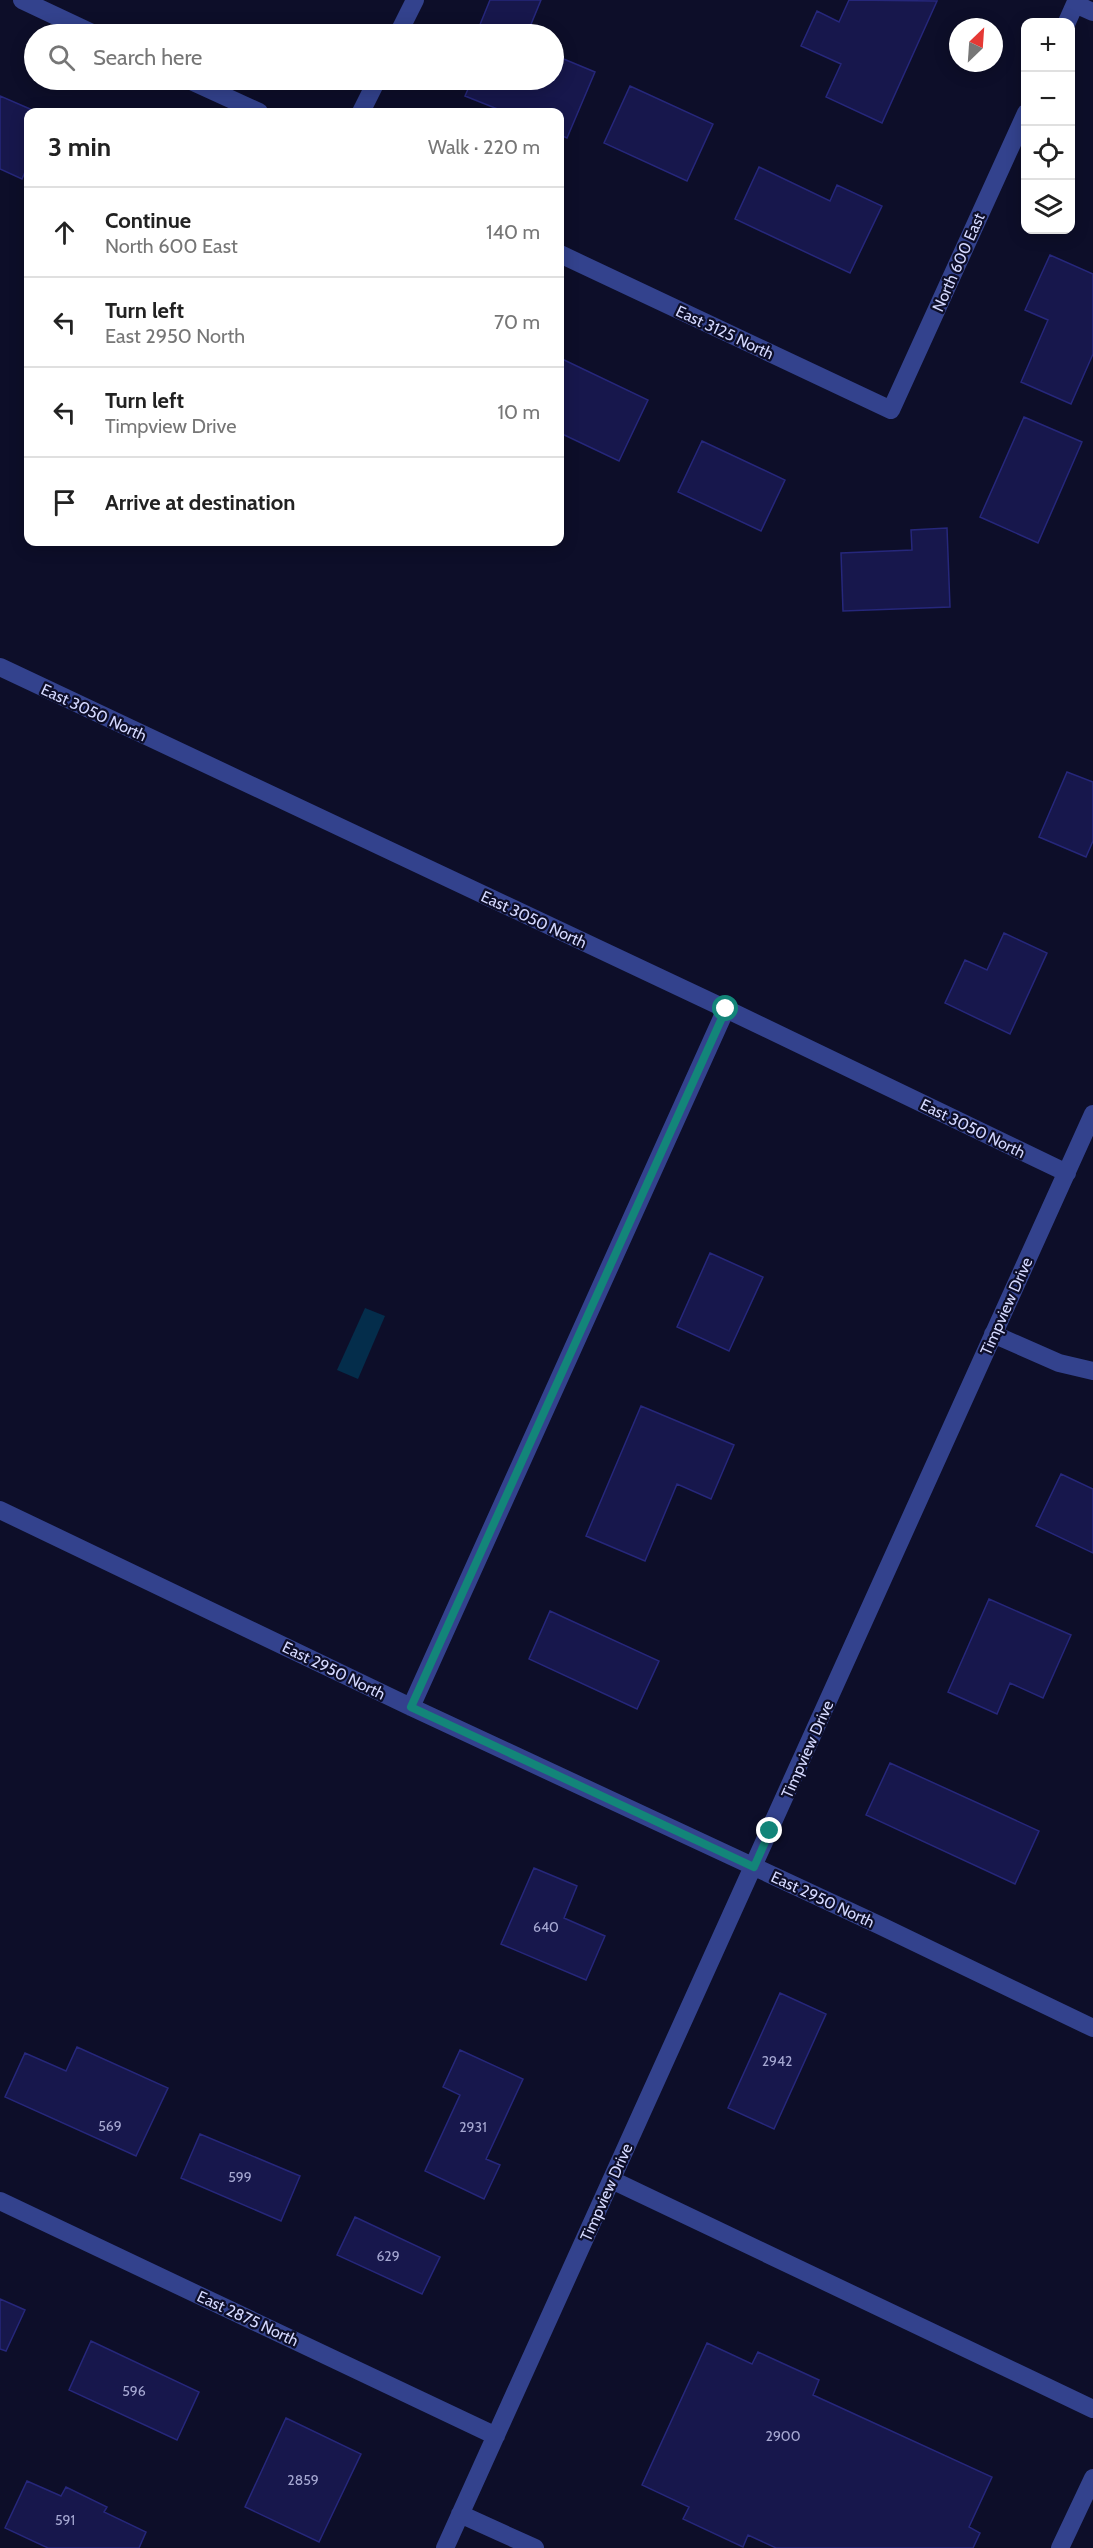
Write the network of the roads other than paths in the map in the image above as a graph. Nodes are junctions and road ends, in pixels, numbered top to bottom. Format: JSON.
{"nodes":[{"id":1,"x":22,"y":0,"type":"edge"},
{"id":2,"x":415,"y":0,"type":"edge"},
{"id":3,"x":1093,"y":12,"type":"edge"},
{"id":4,"x":1068,"y":18,"type":"edge"},
{"id":5,"x":73,"y":24,"type":"edge"},
{"id":6,"x":403,"y":24,"type":"edge"},
{"id":7,"x":211,"y":90,"type":"edge"},
{"id":8,"x":372,"y":90,"type":"edge"},
{"id":9,"x":250,"y":108,"type":"edge"},
{"id":10,"x":363,"y":108,"type":"edge"},
{"id":11,"x":1021,"y":124,"type":"edge"},
{"id":12,"x":564,"y":256,"type":"edge"},
{"id":13,"x":891,"y":410,"type":"joint"},
{"id":14,"x":0,"y":667,"type":"edge"},
{"id":15,"x":726,"y":1009,"type":"junction"},
{"id":16,"x":1093,"y":1114,"type":"edge"},
{"id":17,"x":1066,"y":1173,"type":"junction"},
{"id":18,"x":993,"y":1334,"type":"junction"},
{"id":19,"x":1093,"y":1371,"type":"edge"},
{"id":20,"x":0,"y":1510,"type":"edge"},
{"id":21,"x":411,"y":1707,"type":"junction"},
{"id":22,"x":754,"y":1867,"type":"junction"},
{"id":23,"x":1093,"y":2028,"type":"edge"},
{"id":24,"x":612,"y":2180,"type":"junction"},
{"id":25,"x":0,"y":2201,"type":"edge"},
{"id":26,"x":1093,"y":2409,"type":"edge"},
{"id":27,"x":496,"y":2436,"type":"junction"},
{"id":28,"x":1093,"y":2478,"type":"edge"},
{"id":29,"x":460,"y":2514,"type":"junction"},
{"id":30,"x":1066,"y":2546,"type":"edge"},
{"id":31,"x":445,"y":2548,"type":"edge"},
{"id":32,"x":536,"y":2548,"type":"edge"}],
"edges":[{"from":1,"to":5,"type":"street"},
{"from":2,"to":6,"type":"street"},
{"from":3,"to":4,"type":"street"},
{"from":7,"to":9,"type":"street"},
{"from":8,"to":10,"type":"street"},
{"from":11,"to":13,"type":"street","name":"North 600 East"},
{"from":12,"to":13,"type":"street","name":"East 3125 North"},
{"from":14,"to":15,"type":"street","name":"East 3050 North"},
{"from":15,"to":17,"type":"street","name":"East 3050 North"},
{"from":15,"to":21,"type":"street"},
{"from":16,"to":17,"type":"street","name":"Timpview Drive"},
{"from":17,"to":18,"type":"street","name":"Timpview Drive"},
{"from":18,"to":19,"type":"street"},
{"from":18,"to":22,"type":"street","name":"Timpview Drive"},
{"from":20,"to":21,"type":"street","name":"East 2950 North"},
{"from":21,"to":22,"type":"street","name":"East 2950 North"},
{"from":22,"to":23,"type":"street","name":"East 2950 North"},
{"from":22,"to":24,"type":"street","name":"Timpview Drive"},
{"from":24,"to":26,"type":"street"},
{"from":24,"to":27,"type":"street","name":"Timpview Drive"},
{"from":25,"to":27,"type":"street","name":"East 2875 North"},
{"from":27,"to":29,"type":"street","name":"Timpview Drive"},
{"from":28,"to":30,"type":"street"},
{"from":29,"to":31,"type":"street","name":"Timpview Drive"},
{"from":29,"to":32,"type":"street"}]}
